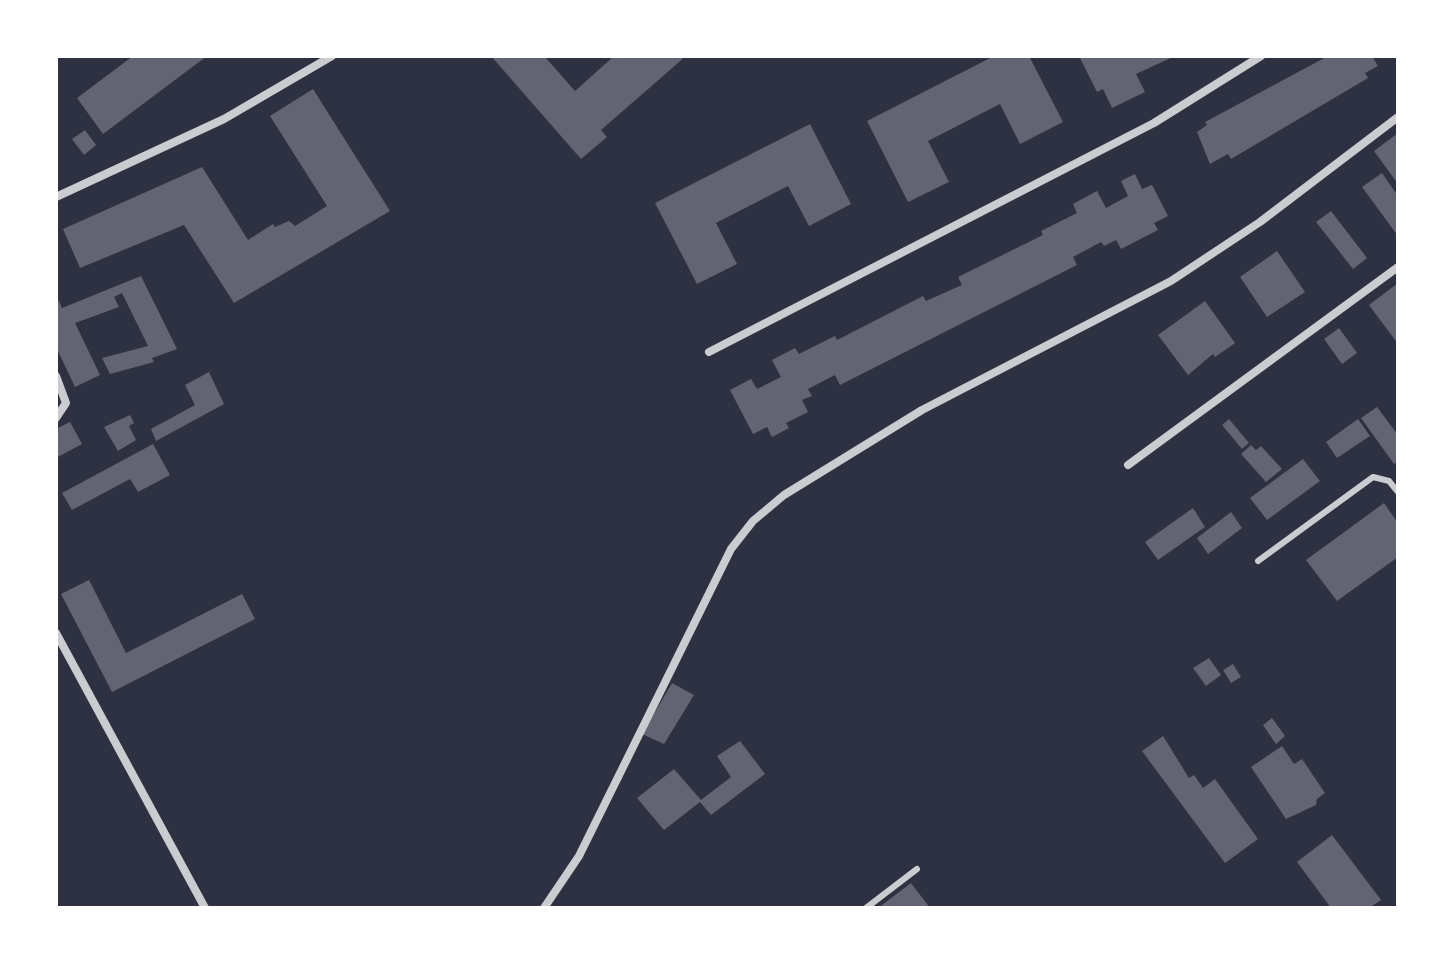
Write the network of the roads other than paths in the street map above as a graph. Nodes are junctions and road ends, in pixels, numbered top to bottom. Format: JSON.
{"nodes":[{"id":1,"x":332,"y":56,"type":"edge"},
{"id":2,"x":1261,"y":56,"type":"edge"},
{"id":3,"x":1398,"y":117,"type":"edge"},
{"id":4,"x":56,"y":197,"type":"edge"},
{"id":5,"x":1398,"y":267,"type":"edge"},
{"id":6,"x":709,"y":352,"type":"dead end"},
{"id":7,"x":56,"y":376,"type":"edge"},
{"id":8,"x":56,"y":418,"type":"edge"},
{"id":9,"x":1128,"y":465,"type":"dead end"},
{"id":10,"x":1398,"y":492,"type":"edge"},
{"id":11,"x":1258,"y":561,"type":"dead end"},
{"id":12,"x":56,"y":633,"type":"edge"},
{"id":13,"x":917,"y":869,"type":"dead end"},
{"id":14,"x":205,"y":908,"type":"edge"},
{"id":15,"x":544,"y":908,"type":"edge"},
{"id":16,"x":866,"y":908,"type":"edge"}],
"edges":[{"from":1,"to":4,"type":"street"},
{"from":2,"to":6,"type":"street"},
{"from":3,"to":15,"type":"street"},
{"from":5,"to":9,"type":"street"},
{"from":7,"to":8,"type":"street"},
{"from":10,"to":11,"type":"lane"},
{"from":12,"to":14,"type":"street"},
{"from":13,"to":16,"type":"lane"}]}
